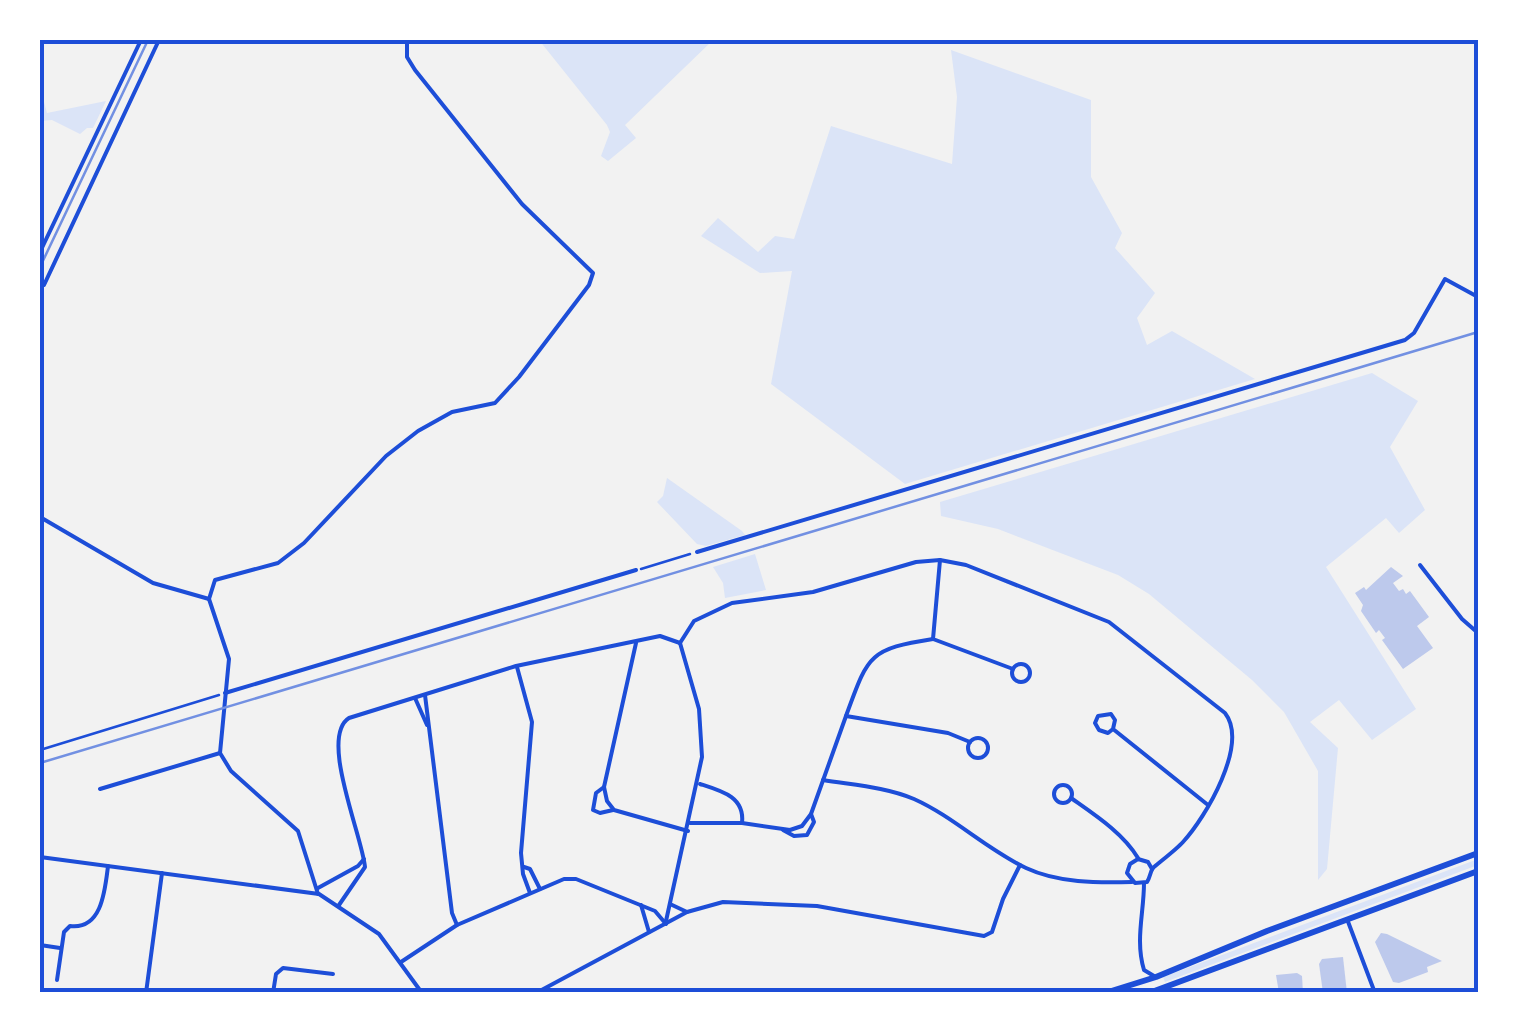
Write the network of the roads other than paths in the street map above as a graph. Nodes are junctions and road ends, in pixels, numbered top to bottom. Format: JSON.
{"nodes":[{"id":1,"x":140,"y":40,"type":"edge"},
{"id":2,"x":158,"y":40,"type":"edge"},
{"id":3,"x":407,"y":40,"type":"edge"},
{"id":4,"x":40,"y":252,"type":"edge"},
{"id":5,"x":44,"y":286,"type":"dead end"},
{"id":6,"x":1478,"y":298,"type":"edge"},
{"id":7,"x":40,"y":517,"type":"edge"},
{"id":8,"x":697,"y":552,"type":"road end"},
{"id":9,"x":940,"y":560,"type":"junction"},
{"id":10,"x":1420,"y":565,"type":"dead end"},
{"id":11,"x":636,"y":570,"type":"road end"},
{"id":12,"x":209,"y":599,"type":"junction"},
{"id":13,"x":1478,"y":633,"type":"edge"},
{"id":14,"x":933,"y":639,"type":"junction"},
{"id":15,"x":637,"y":640,"type":"junction"},
{"id":16,"x":680,"y":643,"type":"junction"},
{"id":17,"x":516,"y":666,"type":"junction"},
{"id":18,"x":1013,"y":668,"type":"dead end"},
{"id":19,"x":226,"y":693,"type":"junction"},
{"id":20,"x":425,"y":694,"type":"junction"},
{"id":21,"x":415,"y":698,"type":"junction"},
{"id":22,"x":846,"y":716,"type":"junction"},
{"id":23,"x":427,"y":725,"type":"junction"},
{"id":24,"x":1113,"y":729,"type":"dead end"},
{"id":25,"x":970,"y":742,"type":"junction"},
{"id":26,"x":220,"y":753,"type":"junction"},
{"id":27,"x":824,"y":780,"type":"junction"},
{"id":28,"x":699,"y":784,"type":"junction"},
{"id":29,"x":604,"y":787,"type":"junction"},
{"id":30,"x":100,"y":789,"type":"dead end"},
{"id":31,"x":1071,"y":798,"type":"dead end"},
{"id":32,"x":1208,"y":805,"type":"junction"},
{"id":33,"x":614,"y":810,"type":"junction"},
{"id":34,"x":811,"y":814,"type":"junction"},
{"id":35,"x":690,"y":823,"type":"junction"},
{"id":36,"x":742,"y":823,"type":"junction"},
{"id":37,"x":783,"y":830,"type":"junction"},
{"id":38,"x":688,"y":831,"type":"junction"},
{"id":39,"x":1478,"y":853,"type":"edge"},
{"id":40,"x":40,"y":857,"type":"edge"},
{"id":41,"x":364,"y":859,"type":"junction"},
{"id":42,"x":1138,"y":859,"type":"junction"},
{"id":43,"x":1020,"y":865,"type":"junction"},
{"id":44,"x":108,"y":866,"type":"junction"},
{"id":45,"x":524,"y":867,"type":"junction"},
{"id":46,"x":1152,"y":869,"type":"junction"},
{"id":47,"x":1478,"y":870,"type":"edge"},
{"id":48,"x":162,"y":872,"type":"junction"},
{"id":49,"x":1132,"y":882,"type":"junction"},
{"id":50,"x":1144,"y":883,"type":"junction"},
{"id":51,"x":540,"y":889,"type":"junction"},
{"id":52,"x":317,"y":891,"type":"junction"},
{"id":53,"x":530,"y":893,"type":"junction"},
{"id":54,"x":641,"y":904,"type":"junction"},
{"id":55,"x":670,"y":904,"type":"junction"},
{"id":56,"x":339,"y":905,"type":"junction"},
{"id":57,"x":687,"y":912,"type":"junction"},
{"id":58,"x":1347,"y":919,"type":"junction"},
{"id":59,"x":666,"y":924,"type":"junction"},
{"id":60,"x":457,"y":925,"type":"junction"},
{"id":61,"x":649,"y":932,"type":"junction"},
{"id":62,"x":40,"y":945,"type":"edge"},
{"id":63,"x":62,"y":948,"type":"junction"},
{"id":64,"x":401,"y":962,"type":"junction"},
{"id":65,"x":1144,"y":970,"type":"junction"},
{"id":66,"x":333,"y":974,"type":"dead end"},
{"id":67,"x":1156,"y":977,"type":"junction"},
{"id":68,"x":57,"y":980,"type":"dead end"},
{"id":69,"x":1137,"y":983,"type":"junction"},
{"id":70,"x":146,"y":993,"type":"edge"},
{"id":71,"x":274,"y":993,"type":"edge"},
{"id":72,"x":422,"y":993,"type":"edge"},
{"id":73,"x":536,"y":993,"type":"edge"},
{"id":74,"x":1104,"y":993,"type":"edge"},
{"id":75,"x":1150,"y":993,"type":"edge"},
{"id":76,"x":1374,"y":993,"type":"edge"}],
"edges":[{"from":1,"to":4,"type":"street"},
{"from":2,"to":5,"type":"street"},
{"from":3,"to":12,"type":"street"},
{"from":6,"to":8,"type":"street"},
{"from":7,"to":12,"type":"street"},
{"from":9,"to":14,"type":"street"},
{"from":9,"to":16,"type":"street"},
{"from":9,"to":32,"type":"street"},
{"from":10,"to":13,"type":"street"},
{"from":11,"to":19,"type":"street"},
{"from":12,"to":19,"type":"street"},
{"from":14,"to":18,"type":"street"},
{"from":14,"to":22,"type":"street"},
{"from":15,"to":16,"type":"street"},
{"from":15,"to":17,"type":"street"},
{"from":15,"to":29,"type":"street"},
{"from":16,"to":28,"type":"street"},
{"from":17,"to":20,"type":"street"},
{"from":17,"to":45,"type":"street"},
{"from":19,"to":26,"type":"street"},
{"from":20,"to":21,"type":"street"},
{"from":20,"to":23,"type":"street"},
{"from":21,"to":23,"type":"street"},
{"from":21,"to":41,"type":"street"},
{"from":22,"to":25,"type":"street"},
{"from":22,"to":27,"type":"street"},
{"from":23,"to":60,"type":"street"},
{"from":24,"to":32,"type":"street"},
{"from":25,"to":25,"type":"street"},
{"from":26,"to":30,"type":"street"},
{"from":26,"to":52,"type":"street"},
{"from":27,"to":34,"type":"street"},
{"from":27,"to":43,"type":"street"},
{"from":28,"to":35,"type":"street"},
{"from":28,"to":36,"type":"street"},
{"from":29,"to":33,"type":"street"},
{"from":29,"to":33,"type":"street"},
{"from":31,"to":42,"type":"street"},
{"from":32,"to":46,"type":"street"},
{"from":33,"to":38,"type":"street"},
{"from":34,"to":37,"type":"street"},
{"from":34,"to":37,"type":"street"},
{"from":35,"to":36,"type":"street"},
{"from":35,"to":38,"type":"street"},
{"from":36,"to":37,"type":"street"},
{"from":38,"to":55,"type":"street"},
{"from":39,"to":67,"type":"main road"},
{"from":40,"to":44,"type":"street"},
{"from":41,"to":52,"type":"street"},
{"from":41,"to":56,"type":"street"},
{"from":42,"to":46,"type":"street"},
{"from":42,"to":49,"type":"street"},
{"from":43,"to":49,"type":"street"},
{"from":43,"to":57,"type":"street"},
{"from":44,"to":48,"type":"street"},
{"from":44,"to":63,"type":"street"},
{"from":45,"to":51,"type":"street"},
{"from":45,"to":53,"type":"street"},
{"from":46,"to":50,"type":"street"},
{"from":47,"to":58,"type":"main road"},
{"from":48,"to":52,"type":"street"},
{"from":48,"to":70,"type":"street"},
{"from":49,"to":50,"type":"street"},
{"from":50,"to":65,"type":"street"},
{"from":51,"to":53,"type":"street"},
{"from":51,"to":54,"type":"street"},
{"from":52,"to":56,"type":"street"},
{"from":53,"to":60,"type":"street"},
{"from":54,"to":59,"type":"street"},
{"from":54,"to":61,"type":"street"},
{"from":55,"to":57,"type":"street"},
{"from":55,"to":59,"type":"street"},
{"from":56,"to":64,"type":"street"},
{"from":57,"to":59,"type":"street"},
{"from":58,"to":75,"type":"main road"},
{"from":58,"to":76,"type":"street"},
{"from":59,"to":61,"type":"street"},
{"from":60,"to":64,"type":"street"},
{"from":61,"to":73,"type":"street"},
{"from":62,"to":63,"type":"street"},
{"from":63,"to":68,"type":"street"},
{"from":64,"to":72,"type":"street"},
{"from":65,"to":67,"type":"street"},
{"from":65,"to":69,"type":"street"},
{"from":66,"to":71,"type":"street"},
{"from":67,"to":69,"type":"main road"},
{"from":69,"to":74,"type":"main road"}]}
